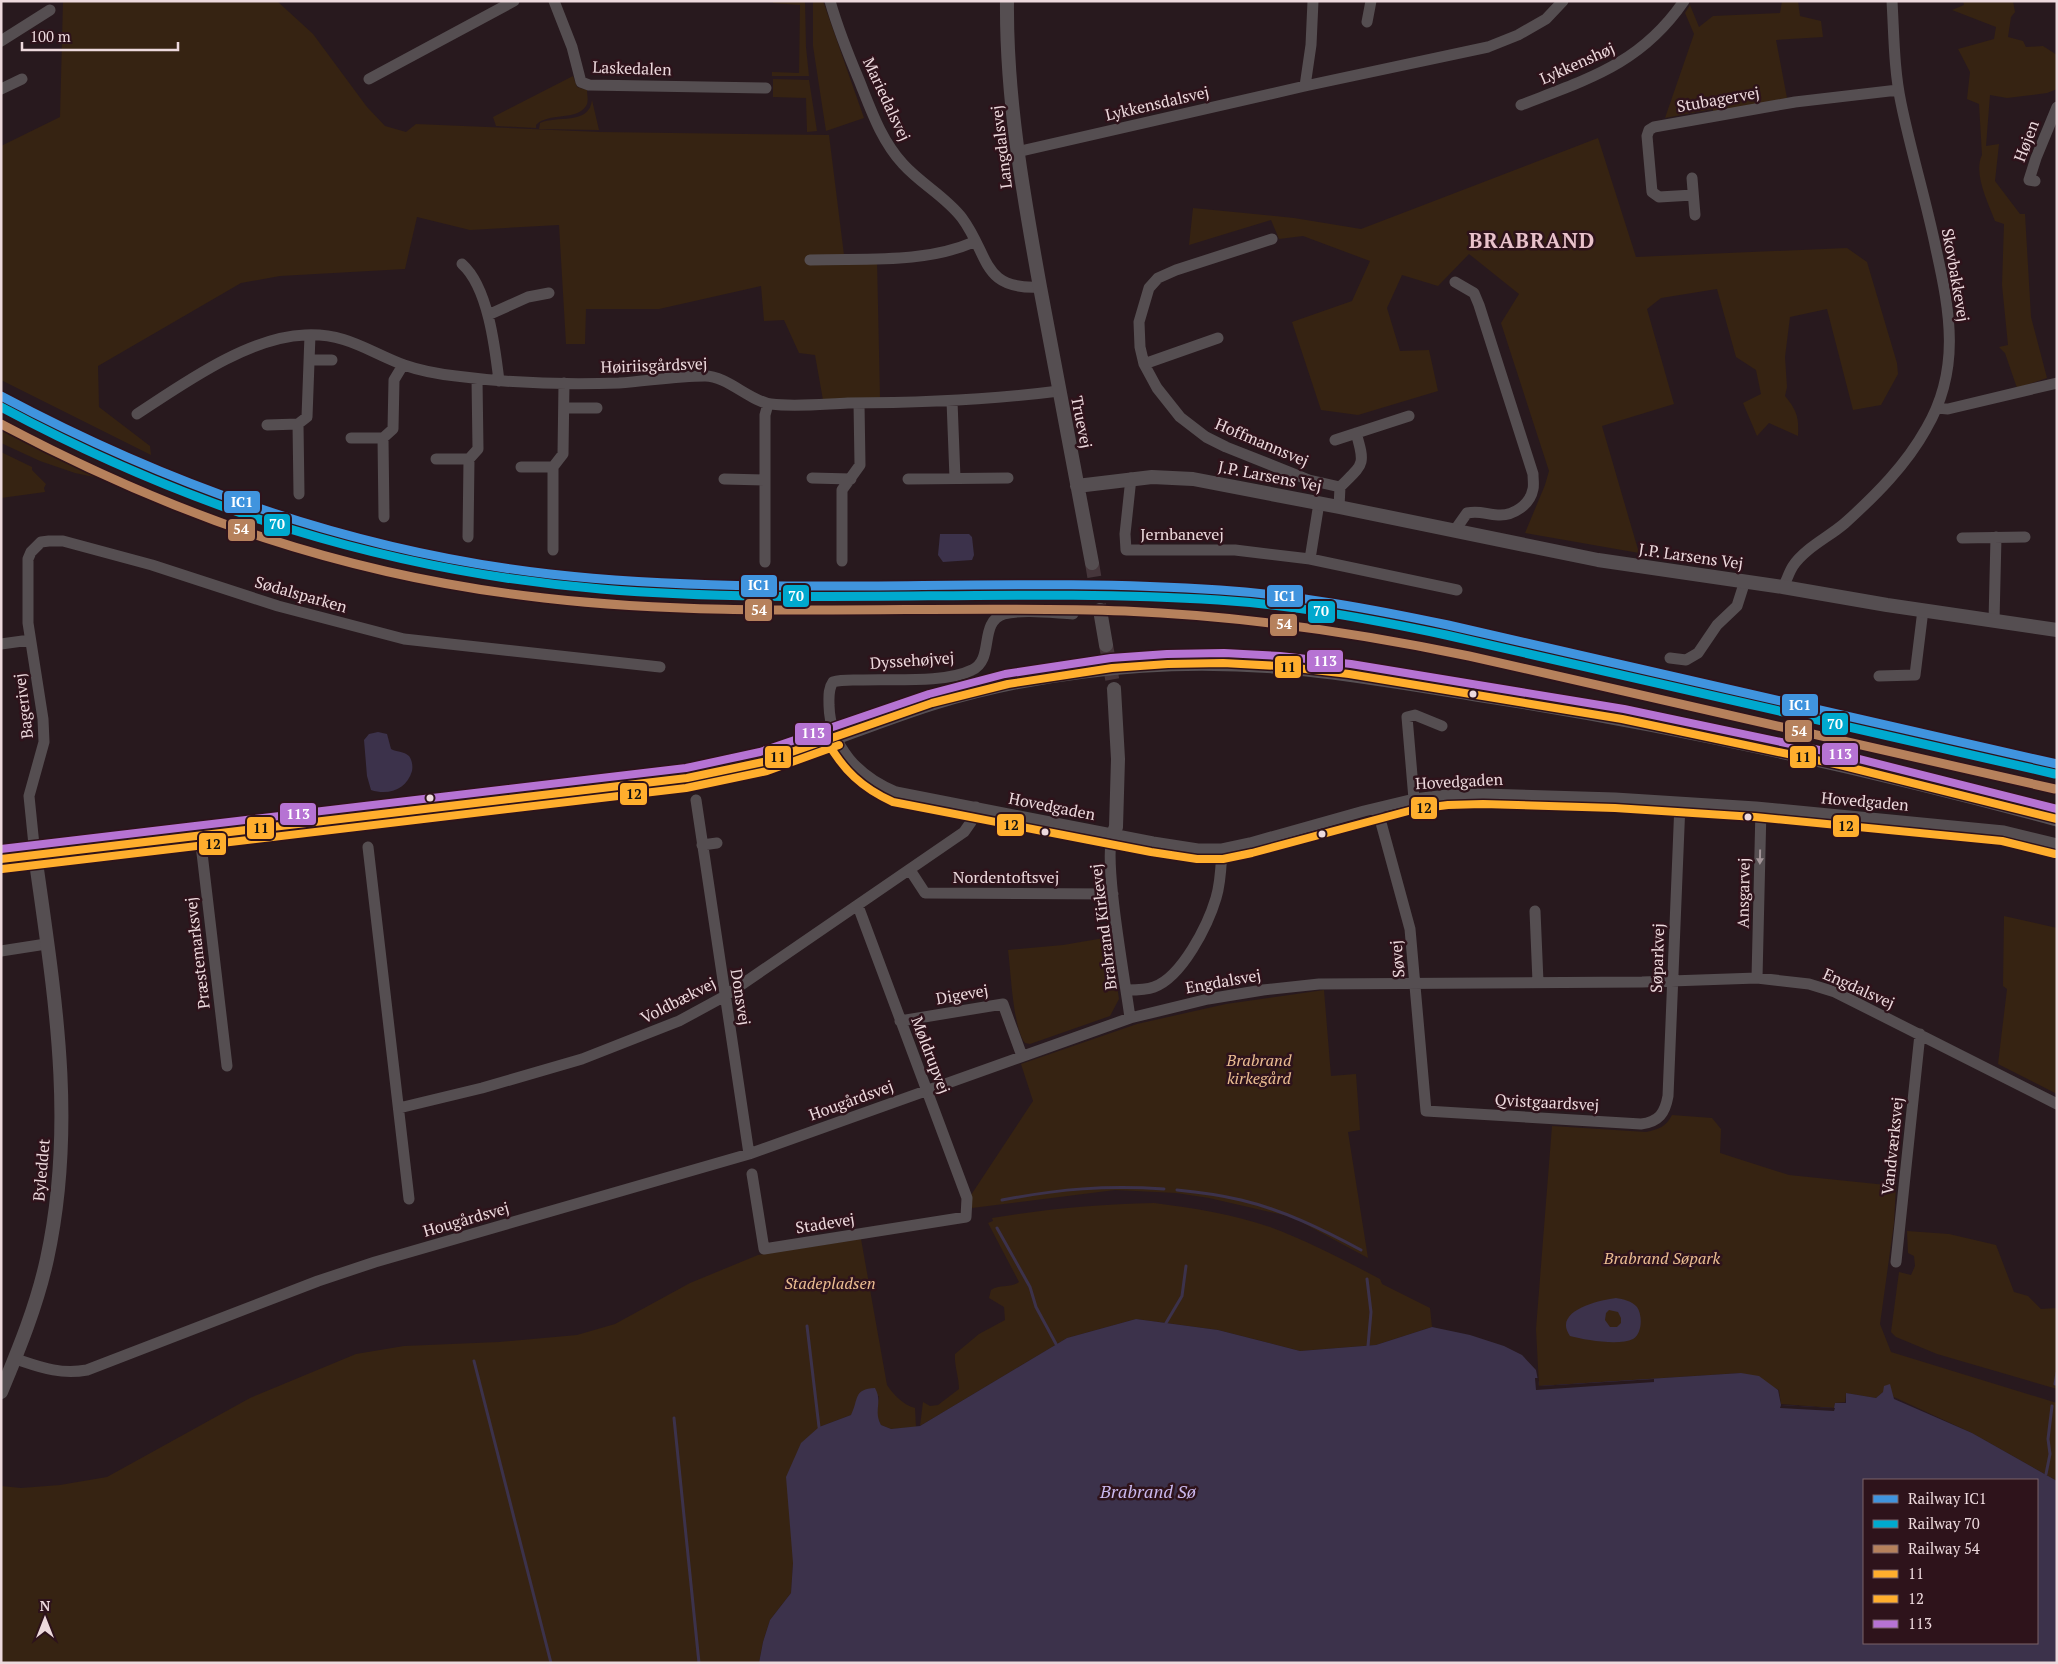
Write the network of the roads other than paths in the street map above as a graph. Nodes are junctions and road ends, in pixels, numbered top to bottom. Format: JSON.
{"nodes":[{"id":1,"x":514,"y":1,"type":"edge"},
{"id":2,"x":554,"y":1,"type":"edge"},
{"id":3,"x":830,"y":1,"type":"edge"},
{"id":4,"x":1007,"y":1,"type":"edge"},
{"id":5,"x":1313,"y":1,"type":"edge"},
{"id":6,"x":1371,"y":1,"type":"edge"},
{"id":7,"x":1564,"y":1,"type":"edge"},
{"id":8,"x":1684,"y":1,"type":"edge"},
{"id":9,"x":1892,"y":1,"type":"edge"},
{"id":10,"x":50,"y":10,"type":"dead end"},
{"id":11,"x":1367,"y":22,"type":"dead end"},
{"id":12,"x":1,"y":41,"type":"edge"},
{"id":13,"x":22,"y":79,"type":"dead end"},
{"id":14,"x":369,"y":79,"type":"dead end"},
{"id":15,"x":1305,"y":86,"type":"junction"},
{"id":16,"x":766,"y":88,"type":"dead end"},
{"id":17,"x":1,"y":89,"type":"edge"},
{"id":18,"x":1898,"y":90,"type":"junction"},
{"id":19,"x":1521,"y":105,"type":"dead end"},
{"id":20,"x":2057,"y":108,"type":"edge"},
{"id":21,"x":1017,"y":152,"type":"junction"},
{"id":22,"x":1692,"y":178,"type":"dead end"},
{"id":23,"x":2035,"y":181,"type":"dead end"},
{"id":24,"x":1693,"y":195,"type":"junction"},
{"id":25,"x":1695,"y":215,"type":"dead end"},
{"id":26,"x":1272,"y":239,"type":"dead end"},
{"id":27,"x":974,"y":242,"type":"junction"},
{"id":28,"x":810,"y":260,"type":"dead end"},
{"id":29,"x":462,"y":264,"type":"dead end"},
{"id":30,"x":1455,"y":282,"type":"dead end"},
{"id":31,"x":1040,"y":287,"type":"junction"},
{"id":32,"x":549,"y":293,"type":"dead end"},
{"id":33,"x":488,"y":315,"type":"junction"},
{"id":34,"x":310,"y":335,"type":"junction"},
{"id":35,"x":1218,"y":338,"type":"dead end"},
{"id":36,"x":309,"y":360,"type":"junction"},
{"id":37,"x":332,"y":360,"type":"dead end"},
{"id":38,"x":1144,"y":364,"type":"junction"},
{"id":39,"x":403,"y":365,"type":"junction"},
{"id":40,"x":477,"y":379,"type":"junction"},
{"id":41,"x":499,"y":381,"type":"junction"},
{"id":42,"x":2057,"y":383,"type":"edge"},
{"id":43,"x":564,"y":384,"type":"junction"},
{"id":44,"x":1059,"y":392,"type":"junction"},
{"id":45,"x":952,"y":401,"type":"junction"},
{"id":46,"x":860,"y":403,"type":"junction"},
{"id":47,"x":768,"y":404,"type":"junction"},
{"id":48,"x":564,"y":408,"type":"junction"},
{"id":49,"x":597,"y":408,"type":"dead end"},
{"id":50,"x":1937,"y":408,"type":"junction"},
{"id":51,"x":137,"y":414,"type":"dead end"},
{"id":52,"x":1409,"y":416,"type":"dead end"},
{"id":53,"x":267,"y":424,"type":"dead end"},
{"id":54,"x":298,"y":424,"type":"junction"},
{"id":55,"x":1356,"y":433,"type":"junction"},
{"id":56,"x":351,"y":438,"type":"dead end"},
{"id":57,"x":383,"y":438,"type":"junction"},
{"id":58,"x":1335,"y":440,"type":"dead end"},
{"id":59,"x":468,"y":459,"type":"junction"},
{"id":60,"x":436,"y":460,"type":"dead end"},
{"id":61,"x":553,"y":467,"type":"junction"},
{"id":62,"x":521,"y":468,"type":"dead end"},
{"id":63,"x":812,"y":478,"type":"dead end"},
{"id":64,"x":955,"y":478,"type":"junction"},
{"id":65,"x":1008,"y":478,"type":"dead end"},
{"id":66,"x":1131,"y":478,"type":"junction"},
{"id":67,"x":851,"y":479,"type":"junction"},
{"id":68,"x":908,"y":479,"type":"dead end"},
{"id":69,"x":724,"y":480,"type":"dead end"},
{"id":70,"x":765,"y":480,"type":"junction"},
{"id":71,"x":1077,"y":486,"type":"junction"},
{"id":72,"x":1340,"y":488,"type":"junction"},
{"id":73,"x":298,"y":494,"type":"dead end"},
{"id":74,"x":1319,"y":503,"type":"junction"},
{"id":75,"x":1339,"y":507,"type":"junction"},
{"id":76,"x":384,"y":517,"type":"dead end"},
{"id":77,"x":1454,"y":530,"type":"junction"},
{"id":78,"x":2025,"y":536,"type":"dead end"},
{"id":79,"x":468,"y":537,"type":"dead end"},
{"id":80,"x":1996,"y":537,"type":"junction"},
{"id":81,"x":1962,"y":538,"type":"dead end"},
{"id":82,"x":553,"y":550,"type":"dead end"},
{"id":83,"x":1310,"y":560,"type":"junction"},
{"id":84,"x":842,"y":561,"type":"dead end"},
{"id":85,"x":765,"y":562,"type":"dead end"},
{"id":86,"x":1092,"y":563,"type":"tunnel mouth"},
{"id":87,"x":1746,"y":581,"type":"junction"},
{"id":88,"x":1784,"y":587,"type":"junction"},
{"id":89,"x":1457,"y":590,"type":"dead end"},
{"id":90,"x":1100,"y":610,"type":"tunnel mouth"},
{"id":91,"x":1923,"y":610,"type":"junction"},
{"id":92,"x":1072,"y":614,"type":"dead end"},
{"id":93,"x":1994,"y":621,"type":"junction"},
{"id":94,"x":2057,"y":630,"type":"edge"},
{"id":95,"x":30,"y":640,"type":"junction"},
{"id":96,"x":1,"y":644,"type":"edge"},
{"id":97,"x":1106,"y":645,"type":"tunnel mouth"},
{"id":98,"x":1670,"y":658,"type":"dead end"},
{"id":99,"x":660,"y":667,"type":"dead end"},
{"id":100,"x":1879,"y":676,"type":"dead end"},
{"id":101,"x":1114,"y":689,"type":"tunnel mouth"},
{"id":102,"x":1442,"y":726,"type":"dead end"},
{"id":103,"x":836,"y":736,"type":"junction"},
{"id":104,"x":696,"y":800,"type":"dead end"},
{"id":105,"x":1414,"y":800,"type":"junction"},
{"id":106,"x":1680,"y":803,"type":"junction"},
{"id":107,"x":976,"y":807,"type":"junction"},
{"id":108,"x":1377,"y":808,"type":"junction"},
{"id":109,"x":1761,"y":808,"type":"junction"},
{"id":110,"x":2057,"y":819,"type":"edge"},
{"id":111,"x":1113,"y":834,"type":"junction"},
{"id":112,"x":200,"y":836,"type":"junction"},
{"id":113,"x":717,"y":843,"type":"dead end"},
{"id":114,"x":2057,"y":844,"type":"edge"},
{"id":115,"x":702,"y":845,"type":"junction"},
{"id":116,"x":368,"y":847,"type":"dead end"},
{"id":117,"x":1222,"y":848,"type":"junction"},
{"id":118,"x":35,"y":856,"type":"junction"},
{"id":119,"x":1,"y":859,"type":"edge"},
{"id":120,"x":910,"y":870,"type":"junction"},
{"id":121,"x":1113,"y":894,"type":"junction"},
{"id":122,"x":858,"y":906,"type":"junction"},
{"id":123,"x":1535,"y":912,"type":"dead end"},
{"id":124,"x":46,"y":944,"type":"junction"},
{"id":125,"x":1,"y":951,"type":"edge"},
{"id":126,"x":1757,"y":978,"type":"junction"},
{"id":127,"x":1672,"y":981,"type":"junction"},
{"id":128,"x":1416,"y":982,"type":"junction"},
{"id":129,"x":1538,"y":982,"type":"junction"},
{"id":130,"x":1127,"y":990,"type":"junction"},
{"id":131,"x":724,"y":996,"type":"junction"},
{"id":132,"x":1130,"y":1018,"type":"junction"},
{"id":133,"x":900,"y":1021,"type":"junction"},
{"id":134,"x":1920,"y":1034,"type":"junction"},
{"id":135,"x":1022,"y":1056,"type":"junction"},
{"id":136,"x":227,"y":1066,"type":"dead end"},
{"id":137,"x":927,"y":1089,"type":"junction"},
{"id":138,"x":2057,"y":1104,"type":"edge"},
{"id":139,"x":399,"y":1108,"type":"junction"},
{"id":140,"x":1426,"y":1111,"type":"joint"},
{"id":141,"x":1663,"y":1113,"type":"joint"},
{"id":142,"x":749,"y":1154,"type":"junction"},
{"id":143,"x":752,"y":1174,"type":"dead end"},
{"id":144,"x":409,"y":1199,"type":"dead end"},
{"id":145,"x":966,"y":1217,"type":"joint"},
{"id":146,"x":1896,"y":1262,"type":"dead end"},
{"id":147,"x":16,"y":1359,"type":"junction"},
{"id":148,"x":1,"y":1392,"type":"edge"}],
"edges":[{"from":1,"to":14,"type":"street"},
{"from":2,"to":16,"type":"street","name":"Laskedalen"},
{"from":3,"to":27,"type":"street","name":"Mariedalsvej"},
{"from":4,"to":21,"type":"street","name":"Langdalsvej"},
{"from":5,"to":15,"type":"street"},
{"from":6,"to":11,"type":"street"},
{"from":7,"to":15,"type":"street","name":"Lykkensdalsvej"},
{"from":8,"to":19,"type":"street","name":"Lykkenshøj"},
{"from":9,"to":18,"type":"street","name":"Skovbakkevej"},
{"from":10,"to":12,"type":"street"},
{"from":13,"to":17,"type":"street"},
{"from":15,"to":21,"type":"street","name":"Lykkensdalsvej"},
{"from":18,"to":24,"type":"street","name":"Stubagervej"},
{"from":18,"to":50,"type":"street","name":"Skovbakkevej"},
{"from":20,"to":23,"type":"street","name":"Højen"},
{"from":21,"to":31,"type":"street","name":"Langdalsvej"},
{"from":22,"to":24,"type":"street"},
{"from":24,"to":25,"type":"street"},
{"from":26,"to":38,"type":"street","name":"Hoffmannsvej"},
{"from":27,"to":28,"type":"street"},
{"from":27,"to":31,"type":"street","name":"Mariedalsvej"},
{"from":29,"to":33,"type":"street"},
{"from":30,"to":77,"type":"street"},
{"from":31,"to":44,"type":"street","name":"Truevej"},
{"from":32,"to":33,"type":"street"},
{"from":33,"to":41,"type":"street"},
{"from":34,"to":36,"type":"street"},
{"from":34,"to":39,"type":"street","name":"Høiriisgårdsvej"},
{"from":34,"to":51,"type":"street","name":"Høiriisgårdsvej"},
{"from":35,"to":38,"type":"street"},
{"from":36,"to":37,"type":"street"},
{"from":36,"to":54,"type":"street"},
{"from":38,"to":72,"type":"street","name":"Hoffmannsvej"},
{"from":39,"to":40,"type":"street","name":"Høiriisgårdsvej"},
{"from":39,"to":57,"type":"street"},
{"from":40,"to":41,"type":"street","name":"Høiriisgårdsvej"},
{"from":40,"to":59,"type":"street"},
{"from":41,"to":43,"type":"street","name":"Høiriisgårdsvej"},
{"from":42,"to":50,"type":"street"},
{"from":43,"to":47,"type":"street","name":"Høiriisgårdsvej"},
{"from":43,"to":48,"type":"street"},
{"from":44,"to":45,"type":"street","name":"Høiriisgårdsvej"},
{"from":44,"to":71,"type":"street","name":"Truevej"},
{"from":45,"to":46,"type":"street","name":"Høiriisgårdsvej"},
{"from":45,"to":64,"type":"street"},
{"from":46,"to":47,"type":"street","name":"Høiriisgårdsvej"},
{"from":46,"to":67,"type":"street"},
{"from":47,"to":70,"type":"street"},
{"from":48,"to":49,"type":"street"},
{"from":48,"to":61,"type":"street"},
{"from":50,"to":88,"type":"street","name":"Skovbakkevej"},
{"from":52,"to":55,"type":"street"},
{"from":53,"to":54,"type":"street"},
{"from":54,"to":73,"type":"street"},
{"from":55,"to":58,"type":"street"},
{"from":55,"to":72,"type":"street"},
{"from":56,"to":57,"type":"street"},
{"from":57,"to":76,"type":"street"},
{"from":59,"to":60,"type":"street"},
{"from":59,"to":79,"type":"street"},
{"from":61,"to":62,"type":"street"},
{"from":61,"to":82,"type":"street"},
{"from":63,"to":67,"type":"street"},
{"from":64,"to":65,"type":"street"},
{"from":64,"to":68,"type":"street"},
{"from":66,"to":71,"type":"street","name":"J.P. Larsens Vej"},
{"from":66,"to":74,"type":"street","name":"J.P. Larsens Vej"},
{"from":66,"to":83,"type":"street","name":"Jernbanevej"},
{"from":67,"to":84,"type":"street"},
{"from":69,"to":70,"type":"street"},
{"from":70,"to":85,"type":"street"},
{"from":71,"to":86,"type":"street","name":"Truevej"},
{"from":72,"to":75,"type":"street"},
{"from":74,"to":75,"type":"street","name":"J.P. Larsens Vej"},
{"from":74,"to":83,"type":"street"},
{"from":75,"to":77,"type":"street","name":"J.P. Larsens Vej"},
{"from":77,"to":87,"type":"street","name":"J.P. Larsens Vej"},
{"from":78,"to":80,"type":"street"},
{"from":80,"to":81,"type":"street"},
{"from":80,"to":93,"type":"street"},
{"from":83,"to":89,"type":"street","name":"Jernbanevej"},
{"from":87,"to":88,"type":"street","name":"J.P. Larsens Vej"},
{"from":87,"to":98,"type":"street"},
{"from":88,"to":91,"type":"street","name":"J.P. Larsens Vej"},
{"from":90,"to":97,"type":"street"},
{"from":91,"to":93,"type":"street","name":"J.P. Larsens Vej"},
{"from":91,"to":100,"type":"street"},
{"from":92,"to":103,"type":"street","name":"Dyssehøjvej"},
{"from":93,"to":94,"type":"street","name":"J.P. Larsens Vej"},
{"from":95,"to":96,"type":"street"},
{"from":95,"to":99,"type":"street","name":"Sødalsparken"},
{"from":95,"to":118,"type":"street","name":"Bagerivej"},
{"from":101,"to":111,"type":"street"},
{"from":102,"to":105,"type":"street"},
{"from":103,"to":107,"type":"street","name":"Hovedgaden"},
{"from":103,"to":110,"type":"main road"},
{"from":103,"to":112,"type":"main road"},
{"from":104,"to":115,"type":"street","name":"Donsvej"},
{"from":105,"to":106,"type":"street","name":"Hovedgaden"},
{"from":105,"to":108,"type":"street","name":"Hovedgaden"},
{"from":106,"to":109,"type":"street","name":"Hovedgaden"},
{"from":106,"to":127,"type":"street","name":"Søparkvej"},
{"from":107,"to":111,"type":"street","name":"Hovedgaden"},
{"from":107,"to":120,"type":"street","name":"Voldbækvej"},
{"from":108,"to":117,"type":"street","name":"Hovedgaden"},
{"from":108,"to":128,"type":"street","name":"Søvej"},
{"from":109,"to":114,"type":"street","name":"Hovedgaden"},
{"from":109,"to":126,"type":"street","name":"Ansgarvej","one_way":true},
{"from":111,"to":117,"type":"street","name":"Hovedgaden"},
{"from":111,"to":121,"type":"street","name":"Brabrand Kirkevej"},
{"from":112,"to":118,"type":"main road"},
{"from":112,"to":136,"type":"street","name":"Præstemarksvej"},
{"from":113,"to":115,"type":"street"},
{"from":115,"to":131,"type":"street","name":"Donsvej"},
{"from":116,"to":139,"type":"street"},
{"from":117,"to":130,"type":"street"},
{"from":118,"to":119,"type":"main road"},
{"from":118,"to":124,"type":"street","name":"Byleddet"},
{"from":120,"to":121,"type":"street","name":"Nordentoftsvej"},
{"from":120,"to":122,"type":"street","name":"Voldbækvej"},
{"from":121,"to":130,"type":"street","name":"Brabrand Kirkevej"},
{"from":122,"to":131,"type":"street","name":"Voldbækvej"},
{"from":122,"to":133,"type":"street","name":"Møldrupvej"},
{"from":123,"to":129,"type":"street"},
{"from":124,"to":125,"type":"street"},
{"from":124,"to":147,"type":"street","name":"Byleddet"},
{"from":126,"to":127,"type":"street","name":"Engdalsvej"},
{"from":126,"to":134,"type":"street","name":"Engdalsvej"},
{"from":127,"to":129,"type":"street","name":"Engdalsvej"},
{"from":127,"to":141,"type":"street","name":"Søparkvej"},
{"from":128,"to":129,"type":"street","name":"Engdalsvej"},
{"from":128,"to":132,"type":"street","name":"Engdalsvej"},
{"from":128,"to":140,"type":"street","name":"Søvej"},
{"from":130,"to":132,"type":"street","name":"Brabrand Kirkevej"},
{"from":131,"to":139,"type":"street","name":"Voldbækvej"},
{"from":131,"to":142,"type":"street","name":"Donsvej"},
{"from":132,"to":135,"type":"street","name":"Engdalsvej"},
{"from":133,"to":135,"type":"street","name":"Digevej"},
{"from":133,"to":137,"type":"street","name":"Møldrupvej"},
{"from":134,"to":138,"type":"street","name":"Engdalsvej"},
{"from":134,"to":146,"type":"street","name":"Vandværksvej"},
{"from":135,"to":137,"type":"street","name":"Engdalsvej"},
{"from":137,"to":142,"type":"street","name":"Hougårdsvej"},
{"from":137,"to":145,"type":"street","name":"Møldrupvej"},
{"from":139,"to":144,"type":"street"},
{"from":140,"to":141,"type":"street","name":"Qvistgaardsvej"},
{"from":142,"to":147,"type":"street","name":"Hougårdsvej"},
{"from":143,"to":145,"type":"street","name":"Stadevej"},
{"from":147,"to":148,"type":"street","name":"Byleddet"}]}
